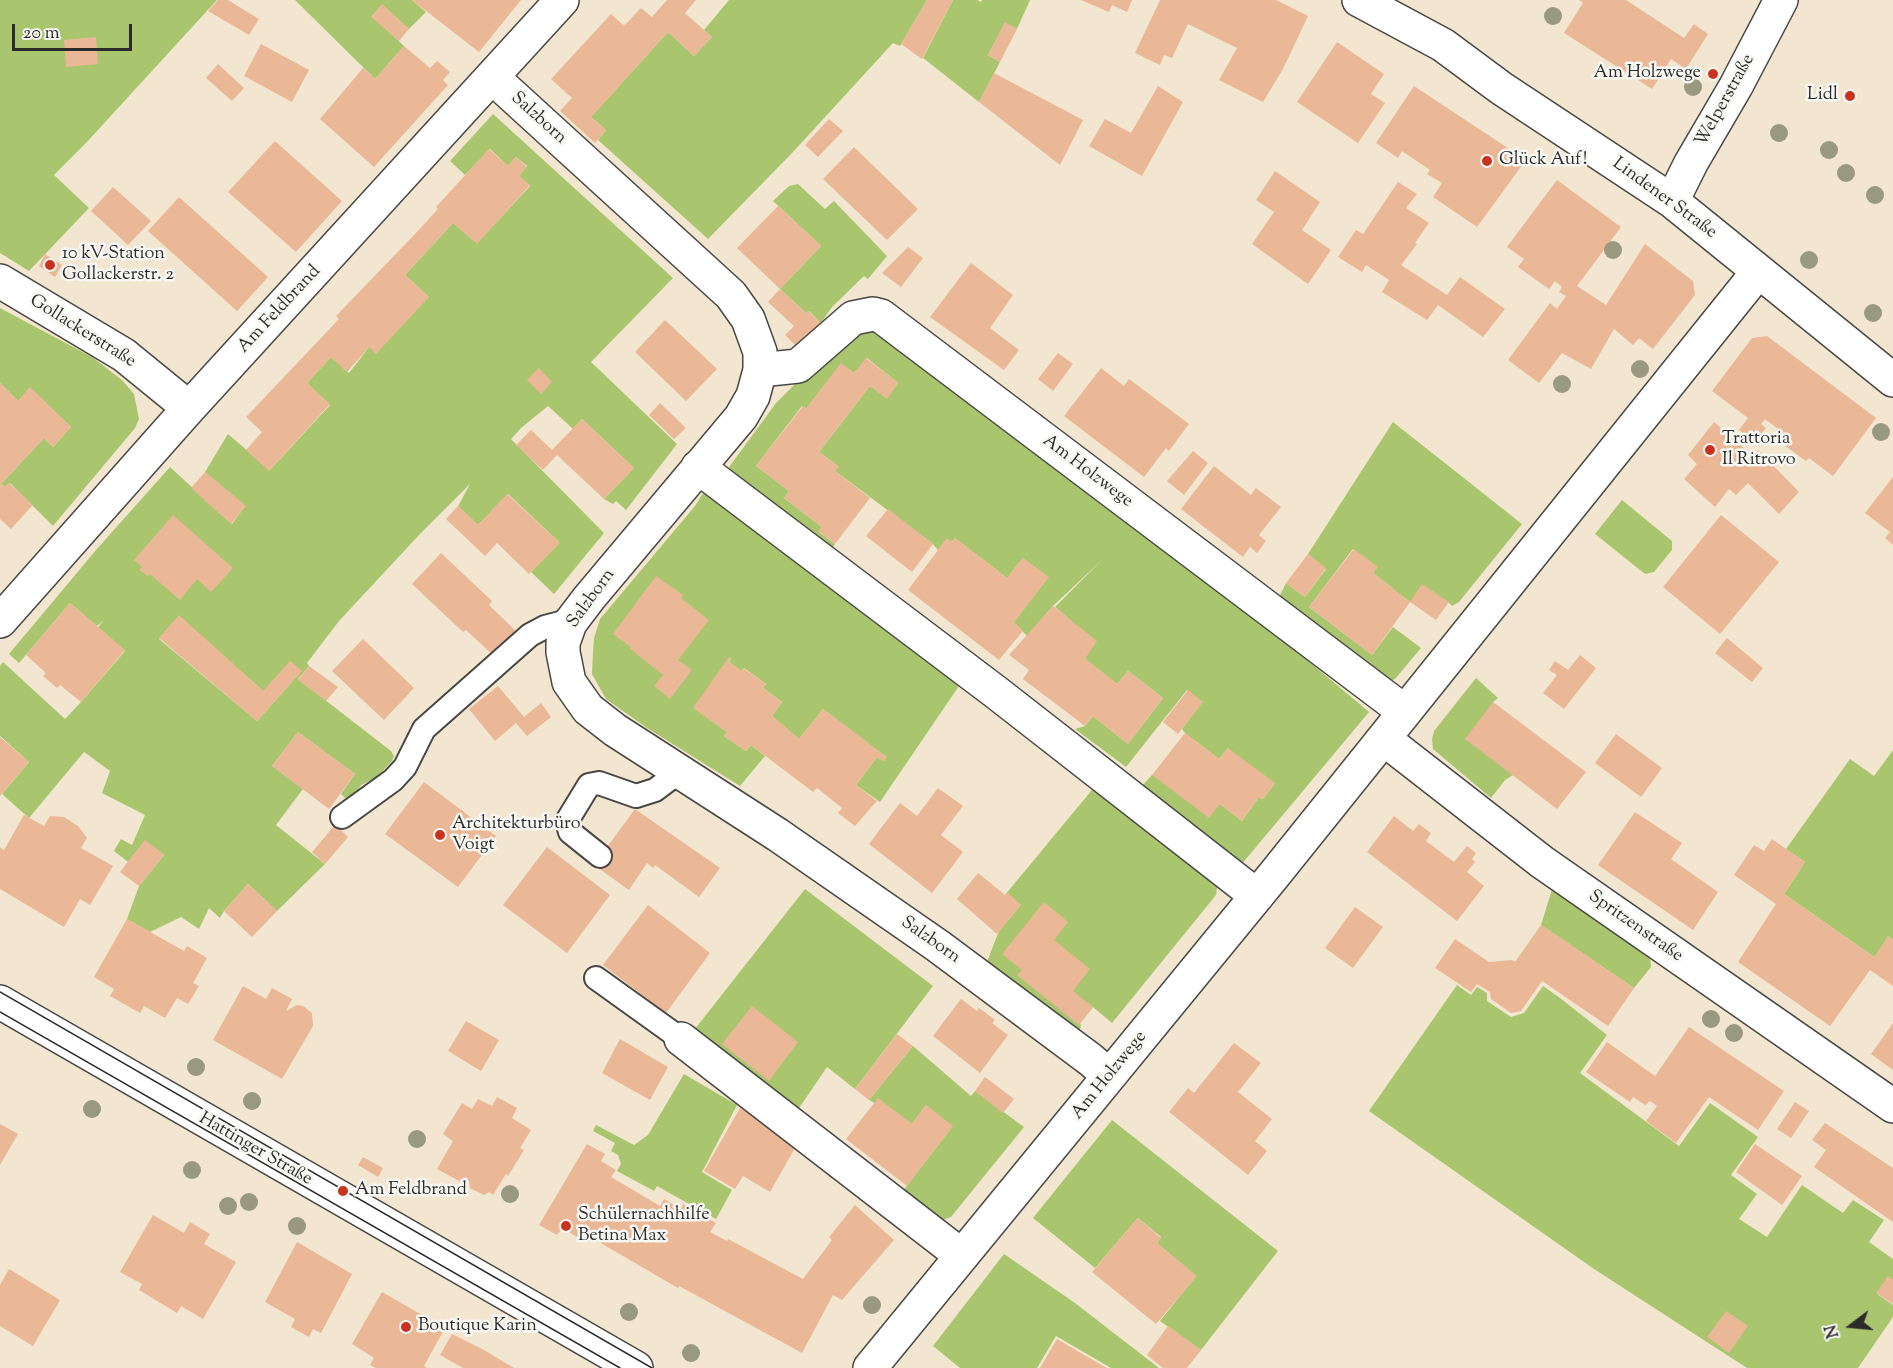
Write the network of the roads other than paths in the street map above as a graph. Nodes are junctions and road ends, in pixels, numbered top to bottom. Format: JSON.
{"nodes":[{"id":1,"x":562,"y":0,"type":"edge"},
{"id":2,"x":1359,"y":0,"type":"edge"},
{"id":3,"x":1781,"y":0,"type":"edge"},
{"id":4,"x":492,"y":78,"type":"junction"},
{"id":5,"x":1672,"y":201,"type":"junction"},
{"id":6,"x":1758,"y":272,"type":"junction"},
{"id":7,"x":0,"y":282,"type":"edge"},
{"id":8,"x":760,"y":370,"type":"junction"},
{"id":9,"x":1893,"y":380,"type":"edge"},
{"id":10,"x":189,"y":408,"type":"junction"},
{"id":11,"x":698,"y":467,"type":"junction"},
{"id":12,"x":0,"y":621,"type":"edge"},
{"id":13,"x":570,"y":623,"type":"junction"},
{"id":14,"x":1405,"y":712,"type":"junction"},
{"id":15,"x":1383,"y":740,"type":"junction"},
{"id":16,"x":679,"y":772,"type":"junction"},
{"id":17,"x":342,"y":817,"type":"dead end"},
{"id":18,"x":600,"y":856,"type":"dead end"},
{"id":19,"x":1257,"y":896,"type":"junction"},
{"id":20,"x":596,"y":978,"type":"dead end"},
{"id":21,"x":0,"y":1002,"type":"edge"},
{"id":22,"x":681,"y":1039,"type":"joint"},
{"id":23,"x":1109,"y":1076,"type":"junction"},
{"id":24,"x":1893,"y":1106,"type":"edge"},
{"id":25,"x":963,"y":1256,"type":"junction"},
{"id":26,"x":636,"y":1368,"type":"edge"},
{"id":27,"x":870,"y":1368,"type":"edge"}],
"edges":[{"from":1,"to":4,"type":"street","name":"Am Feldbrand"},
{"from":2,"to":5,"type":"street","name":"Lindener Straße"},
{"from":3,"to":5,"type":"street","name":"Welperstraße"},
{"from":4,"to":8,"type":"street","name":"Salzborn"},
{"from":4,"to":10,"type":"street","name":"Am Feldbrand"},
{"from":5,"to":6,"type":"street","name":"Lindener Straße"},
{"from":6,"to":9,"type":"street","name":"Lindener Straße"},
{"from":6,"to":14,"type":"street","name":"Am Holzwege"},
{"from":7,"to":10,"type":"street","name":"Gollackerstraße"},
{"from":8,"to":11,"type":"street","name":"Salzborn"},
{"from":8,"to":14,"type":"street","name":"Am Holzwege"},
{"from":10,"to":12,"type":"street","name":"Am Feldbrand"},
{"from":11,"to":13,"type":"street","name":"Salzborn"},
{"from":11,"to":19,"type":"street"},
{"from":13,"to":16,"type":"street","name":"Salzborn"},
{"from":13,"to":17,"type":"lane"},
{"from":14,"to":15,"type":"street","name":"Am Holzwege"},
{"from":15,"to":19,"type":"street","name":"Am Holzwege"},
{"from":15,"to":24,"type":"street","name":"Spritzenstraße"},
{"from":16,"to":18,"type":"lane"},
{"from":16,"to":23,"type":"street","name":"Salzborn"},
{"from":19,"to":23,"type":"street","name":"Am Holzwege"},
{"from":20,"to":22,"type":"lane"},
{"from":21,"to":26,"type":"street","name":"Hattinger Straße"},
{"from":22,"to":25,"type":"street"},
{"from":23,"to":25,"type":"street","name":"Am Holzwege"},
{"from":25,"to":27,"type":"street","name":"Am Holzwege"}]}
